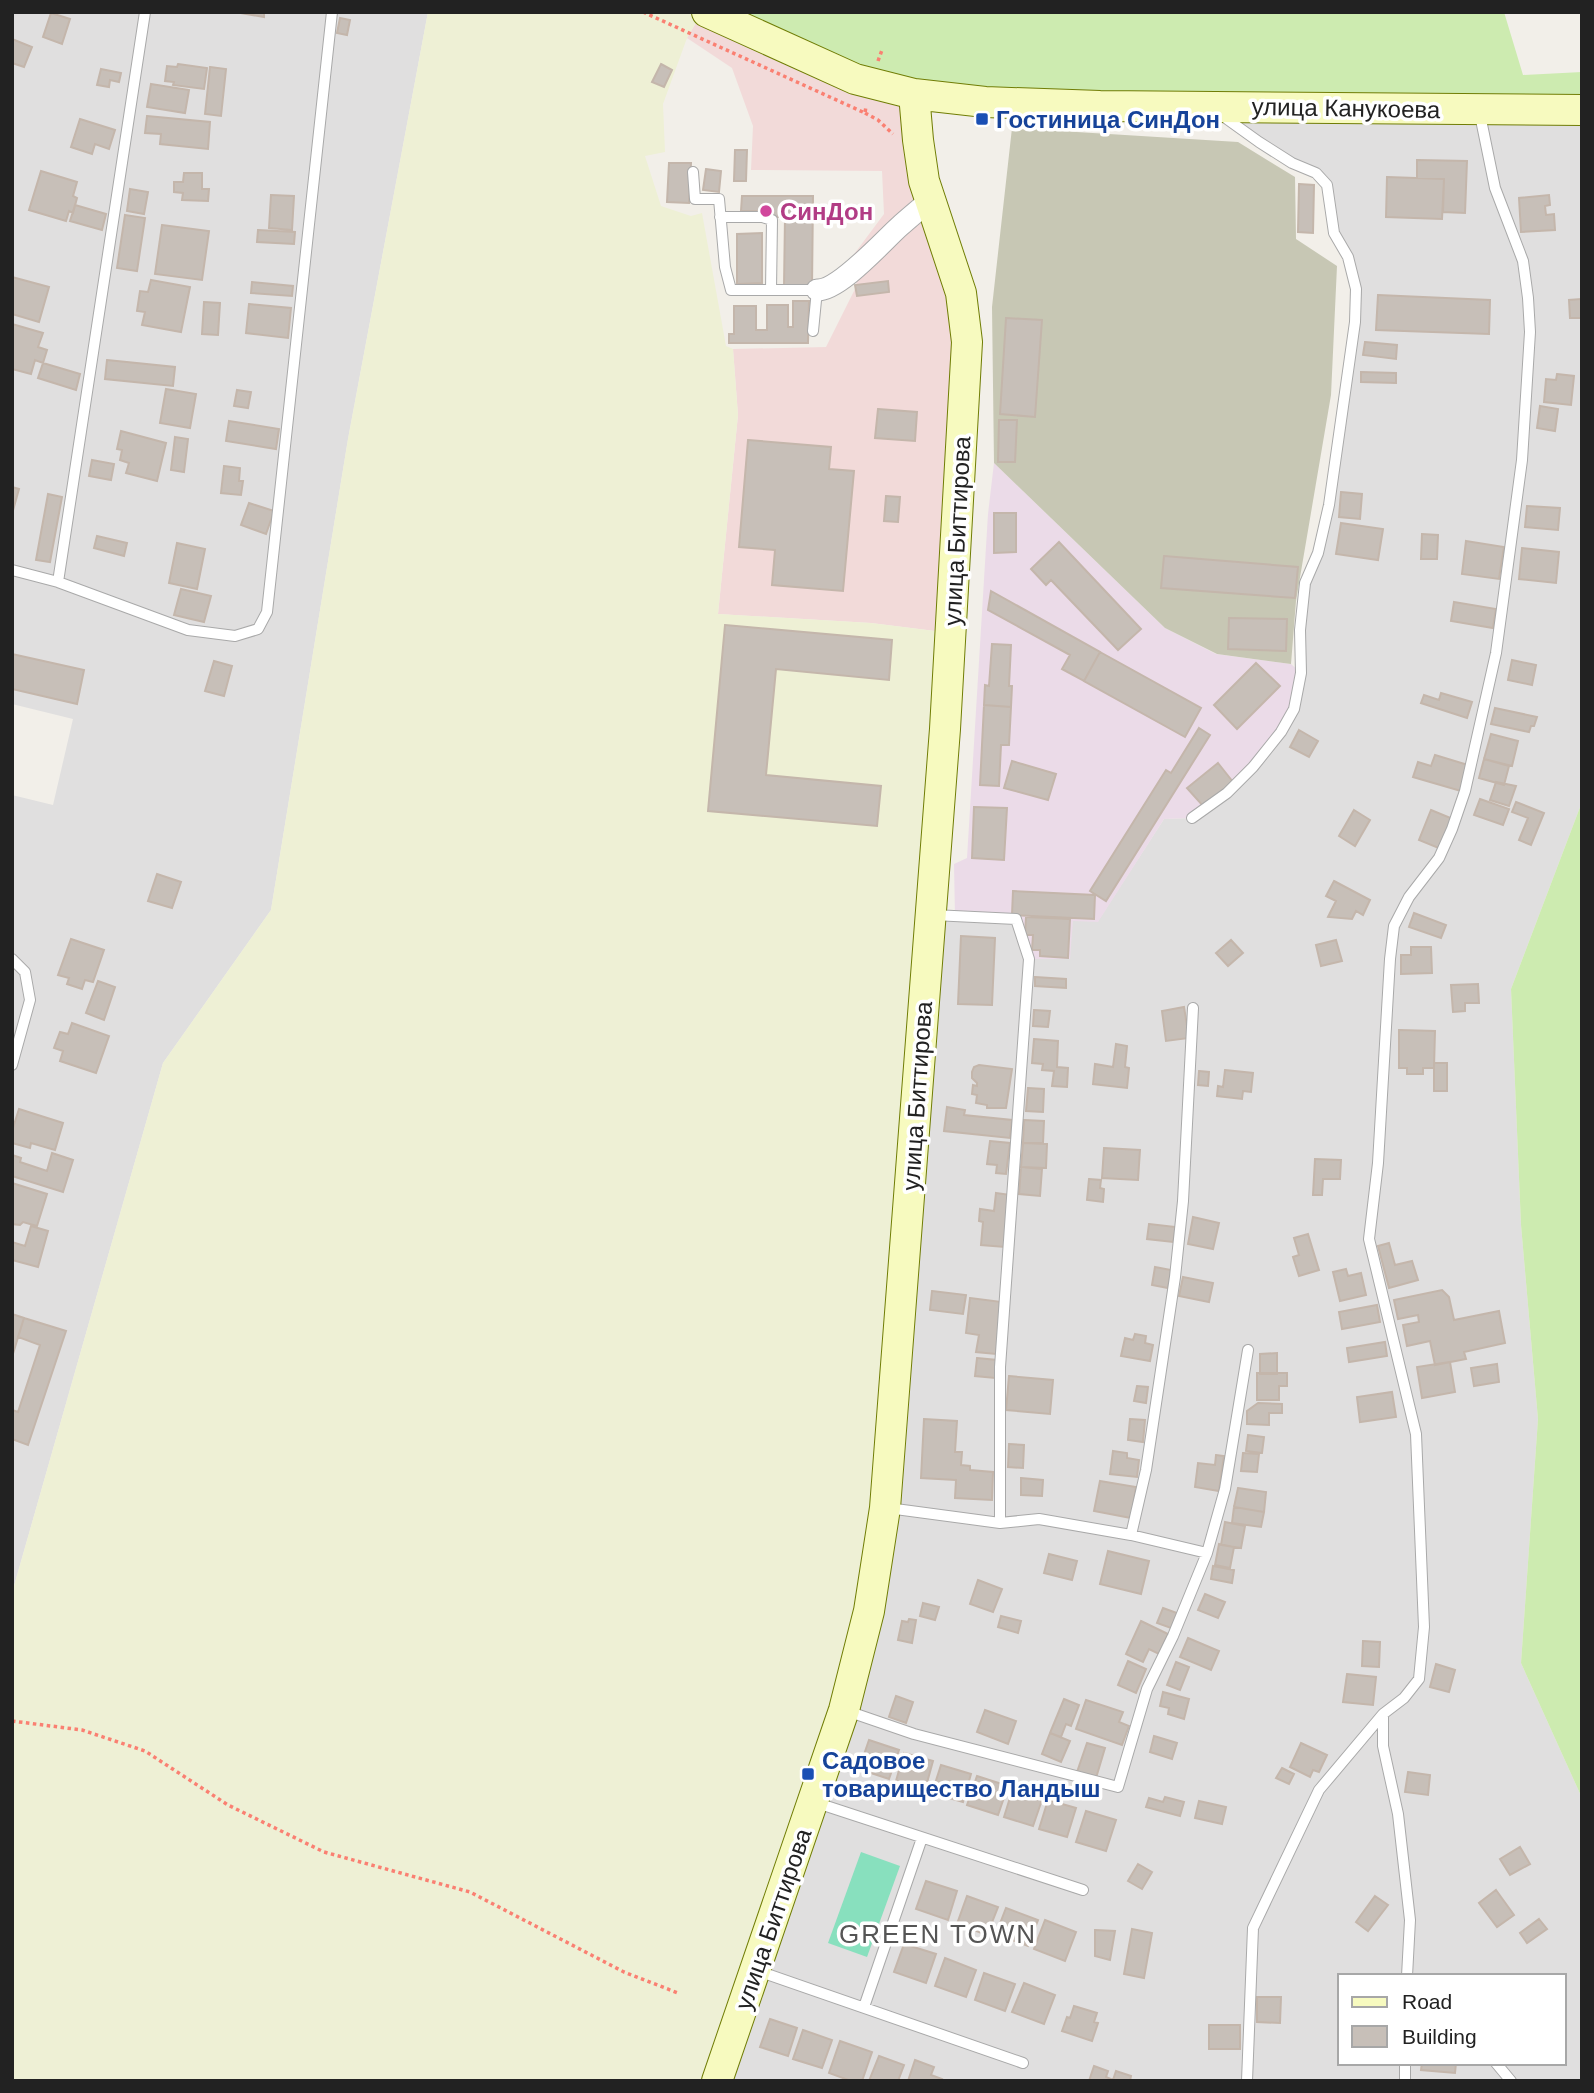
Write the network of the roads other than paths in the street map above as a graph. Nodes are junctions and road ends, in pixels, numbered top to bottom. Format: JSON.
{"nodes":[{"id":1,"x":145,"y":12,"type":"edge"},
{"id":2,"x":332,"y":12,"type":"edge"},
{"id":3,"x":708,"y":12,"type":"edge"},
{"id":4,"x":914,"y":94,"type":"junction"},
{"id":5,"x":1206,"y":105,"type":"junction"},
{"id":6,"x":1479,"y":110,"type":"junction"},
{"id":7,"x":1582,"y":110,"type":"edge"},
{"id":8,"x":692,"y":172,"type":"dead end"},
{"id":9,"x":930,"y":200,"type":"junction"},
{"id":10,"x":720,"y":217,"type":"junction"},
{"id":11,"x":771,"y":290,"type":"junction"},
{"id":12,"x":817,"y":290,"type":"junction"},
{"id":13,"x":813,"y":331,"type":"dead end"},
{"id":14,"x":12,"y":570,"type":"edge"},
{"id":15,"x":58,"y":582,"type":"junction"},
{"id":16,"x":1192,"y":818,"type":"dead end"},
{"id":17,"x":931,"y":915,"type":"junction"},
{"id":18,"x":12,"y":959,"type":"edge"},
{"id":19,"x":1193,"y":1009,"type":"dead end"},
{"id":20,"x":12,"y":1065,"type":"edge"},
{"id":21,"x":1248,"y":1350,"type":"dead end"},
{"id":22,"x":885,"y":1508,"type":"junction"},
{"id":23,"x":1000,"y":1523,"type":"junction"},
{"id":24,"x":1131,"y":1535,"type":"junction"},
{"id":25,"x":1207,"y":1553,"type":"junction"},
{"id":26,"x":844,"y":1710,"type":"junction"},
{"id":27,"x":1383,"y":1714,"type":"junction"},
{"id":28,"x":814,"y":1802,"type":"junction"},
{"id":29,"x":922,"y":1838,"type":"junction"},
{"id":30,"x":1083,"y":1890,"type":"dead end"},
{"id":31,"x":756,"y":1970,"type":"junction"},
{"id":32,"x":1407,"y":1974,"type":"edge"},
{"id":33,"x":864,"y":2007,"type":"junction"},
{"id":34,"x":1023,"y":2063,"type":"dead end"},
{"id":35,"x":1498,"y":2065,"type":"edge"},
{"id":36,"x":717,"y":2081,"type":"edge"},
{"id":37,"x":1247,"y":2081,"type":"edge"},
{"id":38,"x":1511,"y":2081,"type":"edge"}],
"edges":[{"from":1,"to":15,"type":"lane"},
{"from":2,"to":15,"type":"lane"},
{"from":3,"to":4,"type":"street","name":"улица Канукоева"},
{"from":4,"to":5,"type":"street","name":"улица Канукоева"},
{"from":4,"to":9,"type":"street","name":"улица Биттирова"},
{"from":5,"to":6,"type":"street","name":"улица Канукоева"},
{"from":5,"to":16,"type":"lane"},
{"from":6,"to":7,"type":"street","name":"улица Канукоева"},
{"from":6,"to":27,"type":"lane"},
{"from":8,"to":10,"type":"lane"},
{"from":9,"to":12,"type":"street"},
{"from":9,"to":17,"type":"street","name":"улица Биттирова"},
{"from":10,"to":11,"type":"lane"},
{"from":10,"to":11,"type":"lane"},
{"from":11,"to":12,"type":"lane"},
{"from":12,"to":13,"type":"lane"},
{"from":14,"to":15,"type":"lane"},
{"from":17,"to":22,"type":"street","name":"улица Биттирова"},
{"from":17,"to":23,"type":"lane"},
{"from":18,"to":20,"type":"lane"},
{"from":19,"to":24,"type":"lane"},
{"from":21,"to":25,"type":"lane"},
{"from":22,"to":23,"type":"lane"},
{"from":22,"to":26,"type":"street","name":"улица Биттирова"},
{"from":23,"to":24,"type":"lane"},
{"from":24,"to":25,"type":"lane"},
{"from":25,"to":26,"type":"lane"},
{"from":26,"to":28,"type":"street","name":"улица Биттирова"},
{"from":27,"to":32,"type":"lane"},
{"from":27,"to":37,"type":"lane"},
{"from":28,"to":29,"type":"lane"},
{"from":28,"to":31,"type":"street","name":"улица Биттирова"},
{"from":29,"to":30,"type":"lane"},
{"from":29,"to":33,"type":"lane"},
{"from":31,"to":33,"type":"lane"},
{"from":31,"to":36,"type":"street","name":"улица Биттирова"},
{"from":33,"to":34,"type":"lane"},
{"from":35,"to":38,"type":"lane"}]}
